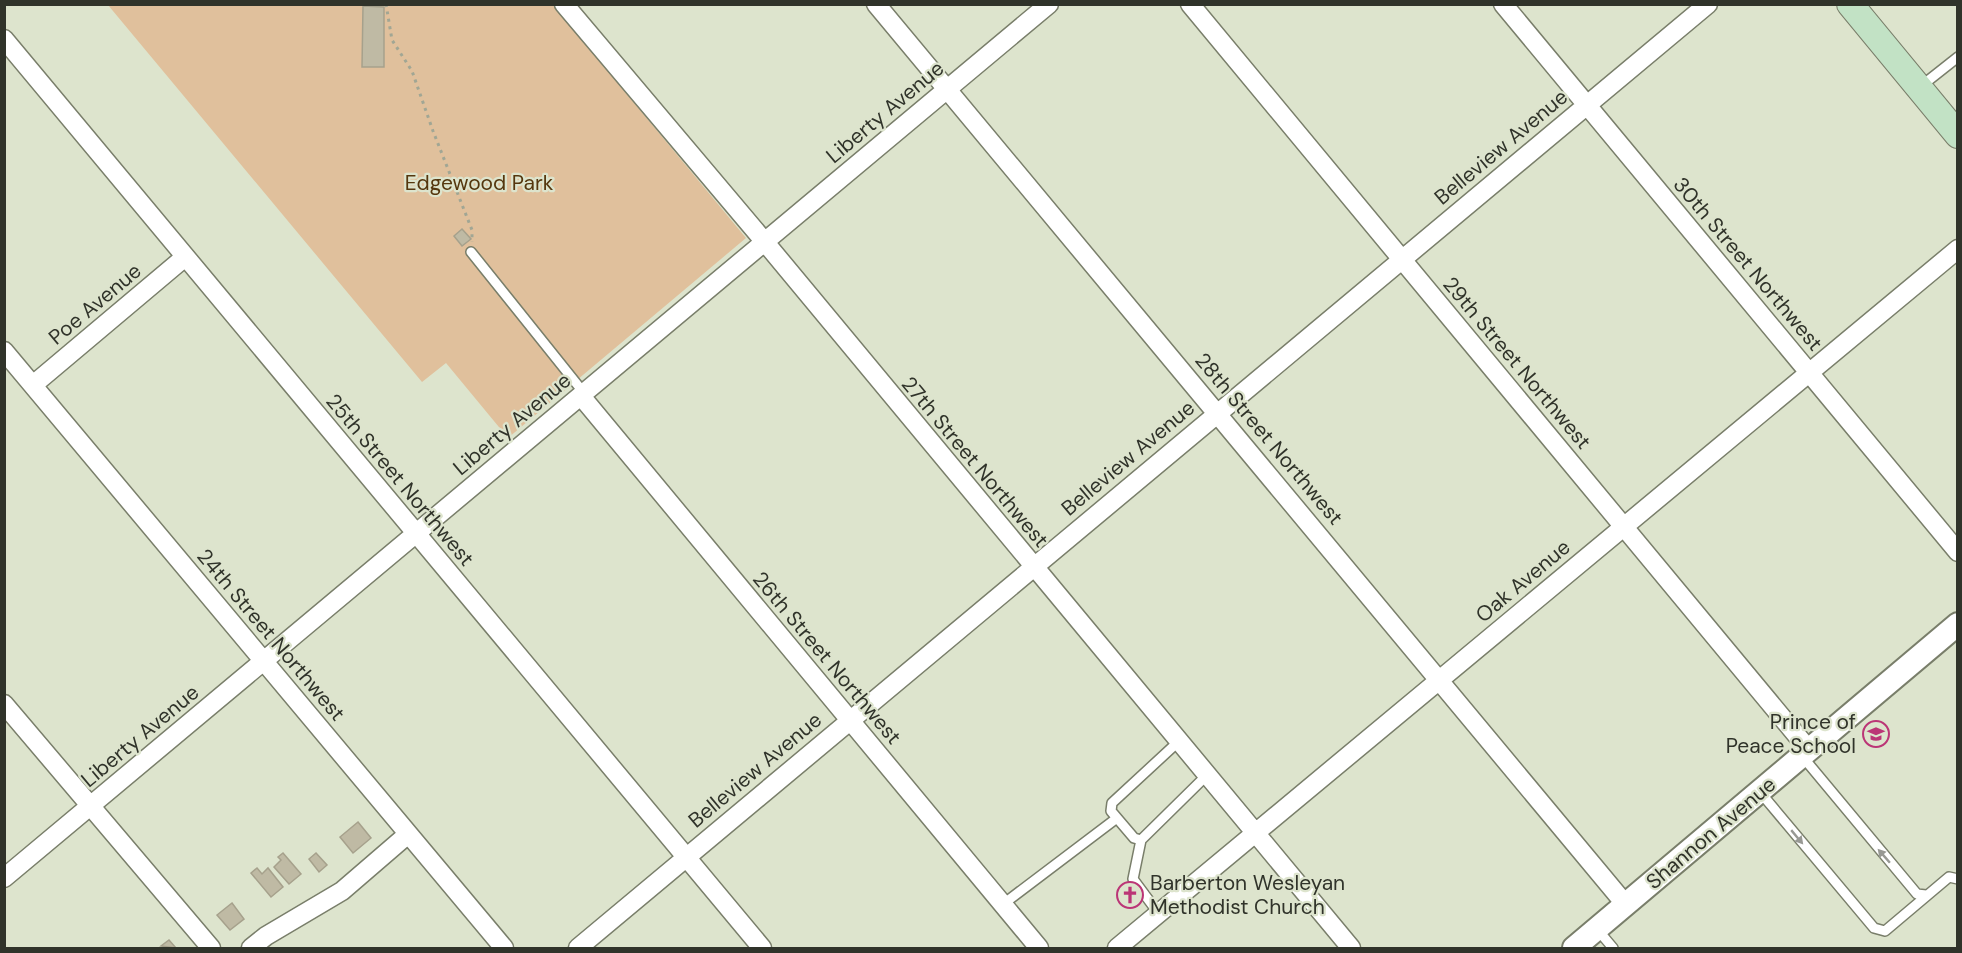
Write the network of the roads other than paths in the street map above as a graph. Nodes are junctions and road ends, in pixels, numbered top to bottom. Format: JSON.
{"nodes":[{"id":1,"x":564,"y":4,"type":"edge"},
{"id":2,"x":876,"y":4,"type":"edge"},
{"id":3,"x":1049,"y":4,"type":"edge"},
{"id":4,"x":1190,"y":4,"type":"edge"},
{"id":5,"x":1503,"y":4,"type":"edge"},
{"id":6,"x":1708,"y":4,"type":"edge"},
{"id":7,"x":1850,"y":4,"type":"edge"},
{"id":8,"x":4,"y":39,"type":"edge"},
{"id":9,"x":1958,"y":57,"type":"edge"},
{"id":10,"x":1918,"y":88,"type":"junction"},
{"id":11,"x":947,"y":90,"type":"junction"},
{"id":12,"x":1586,"y":105,"type":"junction"},
{"id":13,"x":1957,"y":132,"type":"edge"},
{"id":14,"x":765,"y":241,"type":"junction"},
{"id":15,"x":1958,"y":249,"type":"edge"},
{"id":16,"x":471,"y":252,"type":"road end"},
{"id":17,"x":185,"y":257,"type":"junction"},
{"id":18,"x":1402,"y":259,"type":"junction"},
{"id":19,"x":4,"y":351,"type":"edge"},
{"id":20,"x":1807,"y":372,"type":"junction"},
{"id":21,"x":33,"y":385,"type":"junction"},
{"id":22,"x":583,"y":394,"type":"junction"},
{"id":23,"x":1218,"y":412,"type":"junction"},
{"id":24,"x":1623,"y":526,"type":"junction"},
{"id":25,"x":416,"y":533,"type":"junction"},
{"id":26,"x":1958,"y":552,"type":"edge"},
{"id":27,"x":1033,"y":566,"type":"junction"},
{"id":28,"x":1958,"y":624,"type":"edge"},
{"id":29,"x":265,"y":661,"type":"junction"},
{"id":30,"x":1440,"y":680,"type":"junction"},
{"id":31,"x":4,"y":704,"type":"edge"},
{"id":32,"x":849,"y":720,"type":"junction"},
{"id":33,"x":1178,"y":742,"type":"junction"},
{"id":34,"x":1806,"y":753,"type":"junction"},
{"id":35,"x":1206,"y":776,"type":"junction"},
{"id":36,"x":1760,"y":792,"type":"junction"},
{"id":37,"x":90,"y":806,"type":"junction"},
{"id":38,"x":1117,"y":818,"type":"junction"},
{"id":39,"x":1255,"y":834,"type":"junction"},
{"id":40,"x":407,"y":835,"type":"junction"},
{"id":41,"x":1141,"y":840,"type":"junction"},
{"id":42,"x":686,"y":857,"type":"junction"},
{"id":43,"x":4,"y":878,"type":"edge"},
{"id":44,"x":1958,"y":879,"type":"edge"},
{"id":45,"x":1926,"y":895,"type":"junction"},
{"id":46,"x":1002,"y":905,"type":"junction"},
{"id":47,"x":1626,"y":905,"type":"junction"},
{"id":48,"x":1159,"y":914,"type":"junction"},
{"id":49,"x":1597,"y":929,"type":"junction"},
{"id":50,"x":211,"y":948,"type":"edge"},
{"id":51,"x":251,"y":948,"type":"edge"},
{"id":52,"x":504,"y":948,"type":"edge"},
{"id":53,"x":578,"y":948,"type":"edge"},
{"id":54,"x":762,"y":948,"type":"edge"},
{"id":55,"x":1039,"y":948,"type":"edge"},
{"id":56,"x":1117,"y":948,"type":"edge"},
{"id":57,"x":1351,"y":948,"type":"edge"},
{"id":58,"x":1574,"y":948,"type":"edge"},
{"id":59,"x":1613,"y":948,"type":"edge"}],
"edges":[{"from":1,"to":14,"type":"street","name":"27th Street Northwest"},
{"from":2,"to":11,"type":"street","name":"28th Street Northwest"},
{"from":3,"to":11,"type":"street","name":"Liberty Avenue"},
{"from":4,"to":18,"type":"street","name":"29th Street Northwest"},
{"from":5,"to":12,"type":"street","name":"30th Street Northwest"},
{"from":6,"to":12,"type":"street","name":"Belleview Avenue"},
{"from":7,"to":10,"type":"main road"},
{"from":8,"to":17,"type":"street","name":"25th Street Northwest"},
{"from":9,"to":10,"type":"lane"},
{"from":10,"to":13,"type":"main road"},
{"from":11,"to":14,"type":"street","name":"Liberty Avenue"},
{"from":11,"to":23,"type":"street","name":"28th Street Northwest"},
{"from":12,"to":18,"type":"street","name":"Belleview Avenue"},
{"from":12,"to":20,"type":"street","name":"30th Street Northwest"},
{"from":14,"to":22,"type":"street","name":"Liberty Avenue"},
{"from":14,"to":27,"type":"street","name":"27th Street Northwest"},
{"from":15,"to":20,"type":"street","name":"Oak Avenue"},
{"from":16,"to":22,"type":"lane"},
{"from":17,"to":21,"type":"street","name":"Poe Avenue"},
{"from":17,"to":25,"type":"street","name":"25th Street Northwest"},
{"from":18,"to":23,"type":"street","name":"Belleview Avenue"},
{"from":18,"to":24,"type":"street","name":"29th Street Northwest"},
{"from":19,"to":21,"type":"street","name":"24th Street Northwest"},
{"from":20,"to":24,"type":"street","name":"Oak Avenue"},
{"from":20,"to":26,"type":"street","name":"30th Street Northwest"},
{"from":21,"to":29,"type":"street","name":"24th Street Northwest"},
{"from":22,"to":25,"type":"street","name":"Liberty Avenue"},
{"from":22,"to":32,"type":"street","name":"26th Street Northwest"},
{"from":23,"to":27,"type":"street","name":"Belleview Avenue"},
{"from":23,"to":30,"type":"street","name":"28th Street Northwest"},
{"from":24,"to":30,"type":"street","name":"Oak Avenue"},
{"from":24,"to":34,"type":"street","name":"29th Street Northwest"},
{"from":25,"to":29,"type":"street","name":"Liberty Avenue"},
{"from":25,"to":42,"type":"street","name":"25th Street Northwest"},
{"from":27,"to":32,"type":"street","name":"Belleview Avenue"},
{"from":27,"to":33,"type":"street","name":"27th Street Northwest"},
{"from":28,"to":34,"type":"street","name":"Shannon Avenue"},
{"from":29,"to":37,"type":"street","name":"Liberty Avenue"},
{"from":29,"to":40,"type":"street","name":"24th Street Northwest"},
{"from":30,"to":39,"type":"street","name":"Oak Avenue"},
{"from":30,"to":47,"type":"street","name":"28th Street Northwest"},
{"from":31,"to":37,"type":"street"},
{"from":32,"to":42,"type":"street","name":"Belleview Avenue"},
{"from":32,"to":46,"type":"street","name":"26th Street Northwest"},
{"from":33,"to":35,"type":"street","name":"27th Street Northwest"},
{"from":33,"to":38,"type":"lane"},
{"from":34,"to":36,"type":"street","name":"Shannon Avenue"},
{"from":45,"to":34,"type":"lane","one_way":true},
{"from":35,"to":39,"type":"street","name":"27th Street Northwest"},
{"from":35,"to":41,"type":"lane"},
{"from":36,"to":45,"type":"lane","one_way":true},
{"from":36,"to":47,"type":"street","name":"Shannon Avenue"},
{"from":37,"to":43,"type":"street","name":"Liberty Avenue"},
{"from":37,"to":50,"type":"street"},
{"from":38,"to":41,"type":"lane"},
{"from":38,"to":46,"type":"lane"},
{"from":39,"to":48,"type":"street","name":"Oak Avenue"},
{"from":39,"to":57,"type":"street","name":"27th Street Northwest"},
{"from":40,"to":51,"type":"street"},
{"from":40,"to":52,"type":"street","name":"24th Street Northwest"},
{"from":41,"to":48,"type":"lane"},
{"from":42,"to":53,"type":"street","name":"Belleview Avenue"},
{"from":42,"to":54,"type":"street","name":"25th Street Northwest"},
{"from":44,"to":45,"type":"lane"},
{"from":46,"to":55,"type":"street","name":"26th Street Northwest"},
{"from":47,"to":49,"type":"street","name":"Shannon Avenue"},
{"from":48,"to":56,"type":"street","name":"Oak Avenue"},
{"from":49,"to":58,"type":"street","name":"Shannon Avenue"},
{"from":49,"to":59,"type":"lane"}]}
